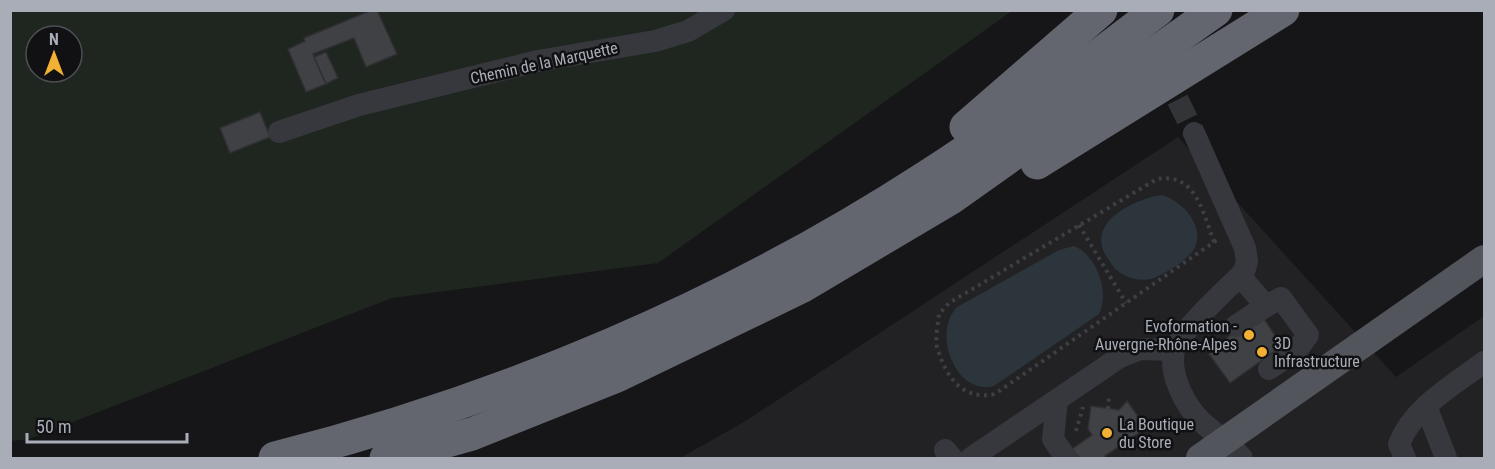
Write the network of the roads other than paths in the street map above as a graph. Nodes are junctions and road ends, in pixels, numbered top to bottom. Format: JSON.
{"nodes":[{"id":1,"x":724,"y":10,"type":"edge"},
{"id":2,"x":1101,"y":10,"type":"edge"},
{"id":3,"x":1158,"y":10,"type":"edge"},
{"id":4,"x":1216,"y":10,"type":"edge"},
{"id":5,"x":1283,"y":10,"type":"edge"},
{"id":6,"x":279,"y":132,"type":"dead end"},
{"id":7,"x":1194,"y":134,"type":"tunnel mouth"},
{"id":8,"x":927,"y":177,"type":"junction"},
{"id":9,"x":951,"y":198,"type":"junction"},
{"id":10,"x":1485,"y":259,"type":"edge"},
{"id":11,"x":1240,"y":276,"type":"junction"},
{"id":12,"x":1266,"y":306,"type":"junction"},
{"id":13,"x":1236,"y":326,"type":"dead end"},
{"id":14,"x":1174,"y":350,"type":"junction"},
{"id":15,"x":1485,"y":362,"type":"edge"},
{"id":16,"x":1269,"y":369,"type":"dead end"},
{"id":17,"x":1057,"y":400,"type":"junction"},
{"id":18,"x":1426,"y":406,"type":"junction"},
{"id":19,"x":1234,"y":449,"type":"edge"},
{"id":20,"x":975,"y":456,"type":"edge"},
{"id":21,"x":275,"y":459,"type":"edge"},
{"id":22,"x":386,"y":459,"type":"edge"},
{"id":23,"x":1066,"y":459,"type":"edge"},
{"id":24,"x":1200,"y":459,"type":"edge"},
{"id":25,"x":1405,"y":459,"type":"edge"},
{"id":26,"x":1446,"y":459,"type":"edge"}],
"edges":[{"from":1,"to":6,"type":"street","name":"Chemin de la Marquette"},
{"from":2,"to":8,"type":"highway"},
{"from":3,"to":8,"type":"highway"},
{"from":4,"to":9,"type":"highway"},
{"from":5,"to":9,"type":"highway"},
{"from":7,"to":11,"type":"street"},
{"from":8,"to":21,"type":"highway"},
{"from":9,"to":22,"type":"highway"},
{"from":10,"to":19,"type":"main road"},
{"from":11,"to":12,"type":"street"},
{"from":11,"to":14,"type":"street"},
{"from":12,"to":13,"type":"street"},
{"from":12,"to":16,"type":"street"},
{"from":14,"to":17,"type":"street"},
{"from":14,"to":19,"type":"street"},
{"from":15,"to":18,"type":"street"},
{"from":17,"to":20,"type":"street"},
{"from":17,"to":23,"type":"street"},
{"from":18,"to":25,"type":"street"},
{"from":18,"to":26,"type":"street"},
{"from":19,"to":24,"type":"main road"}]}
